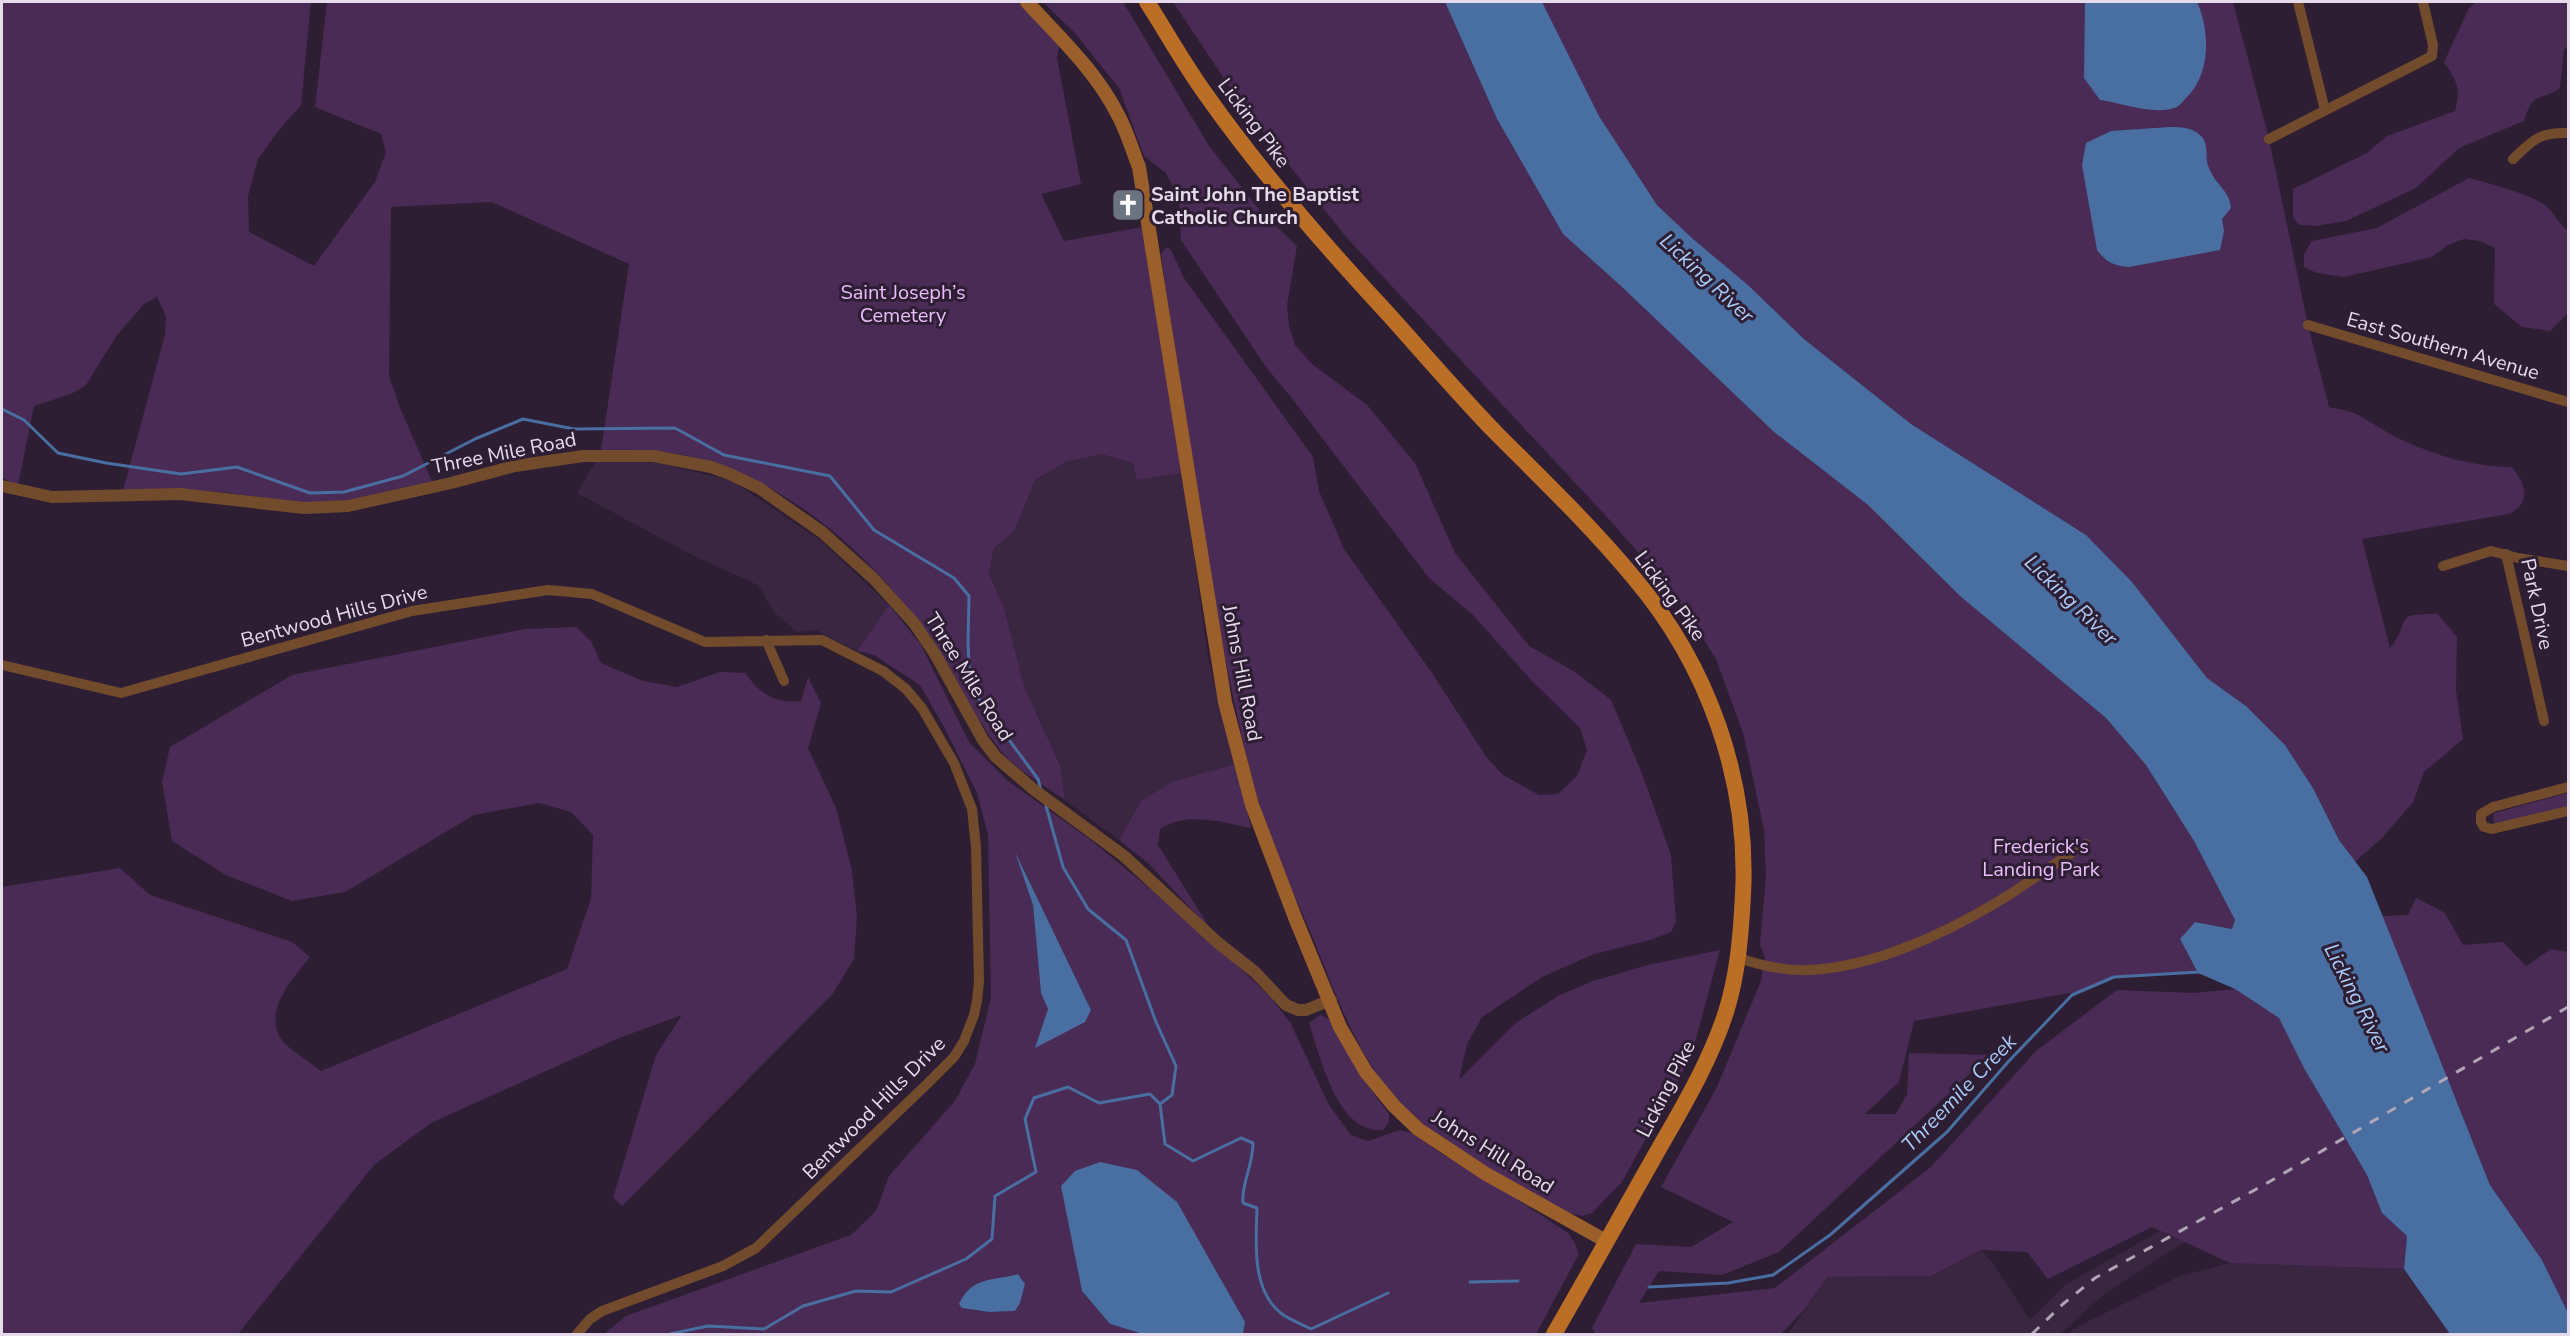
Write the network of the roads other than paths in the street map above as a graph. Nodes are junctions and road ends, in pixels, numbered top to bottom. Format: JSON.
{"nodes":[{"id":1,"x":1027,"y":2,"type":"edge"},
{"id":2,"x":1148,"y":2,"type":"edge"},
{"id":3,"x":2298,"y":2,"type":"edge"},
{"id":4,"x":2422,"y":2,"type":"edge"},
{"id":5,"x":2325,"y":110,"type":"junction"},
{"id":6,"x":2568,"y":133,"type":"edge"},
{"id":7,"x":2269,"y":139,"type":"dead end"},
{"id":8,"x":2513,"y":159,"type":"dead end"},
{"id":9,"x":2308,"y":325,"type":"dead end"},
{"id":10,"x":2568,"y":402,"type":"edge"},
{"id":11,"x":2,"y":486,"type":"edge"},
{"id":12,"x":2506,"y":554,"type":"junction"},
{"id":13,"x":2443,"y":566,"type":"dead end"},
{"id":14,"x":2568,"y":566,"type":"edge"},
{"id":15,"x":766,"y":640,"type":"junction"},
{"id":16,"x":2,"y":665,"type":"edge"},
{"id":17,"x":784,"y":681,"type":"dead end"},
{"id":18,"x":2544,"y":721,"type":"dead end"},
{"id":19,"x":2568,"y":787,"type":"edge"},
{"id":20,"x":2568,"y":811,"type":"edge"},
{"id":21,"x":2086,"y":844,"type":"dead end"},
{"id":22,"x":1738,"y":958,"type":"junction"},
{"id":23,"x":1330,"y":1000,"type":"junction"},
{"id":24,"x":1606,"y":1241,"type":"junction"},
{"id":25,"x":577,"y":1335,"type":"edge"},
{"id":26,"x":1554,"y":1335,"type":"edge"}],
"edges":[{"from":1,"to":23,"type":"main road","name":"Johns Hill Road"},
{"from":2,"to":22,"type":"main road","name":"Licking Pike"},
{"from":3,"to":5,"type":"street"},
{"from":4,"to":5,"type":"street"},
{"from":5,"to":7,"type":"street"},
{"from":6,"to":8,"type":"street"},
{"from":9,"to":10,"type":"street","name":"East Southern Avenue"},
{"from":11,"to":23,"type":"street","name":"Three Mile Road"},
{"from":12,"to":13,"type":"street"},
{"from":12,"to":14,"type":"street","name":"Park Drive"},
{"from":12,"to":18,"type":"street","name":"Park Drive"},
{"from":15,"to":16,"type":"street","name":"Bentwood Hills Drive"},
{"from":15,"to":17,"type":"street"},
{"from":15,"to":25,"type":"street","name":"Bentwood Hills Drive"},
{"from":19,"to":20,"type":"street"},
{"from":21,"to":22,"type":"street"},
{"from":22,"to":24,"type":"main road","name":"Licking Pike"},
{"from":23,"to":24,"type":"main road","name":"Johns Hill Road"},
{"from":24,"to":26,"type":"main road","name":"Licking Pike"}]}
